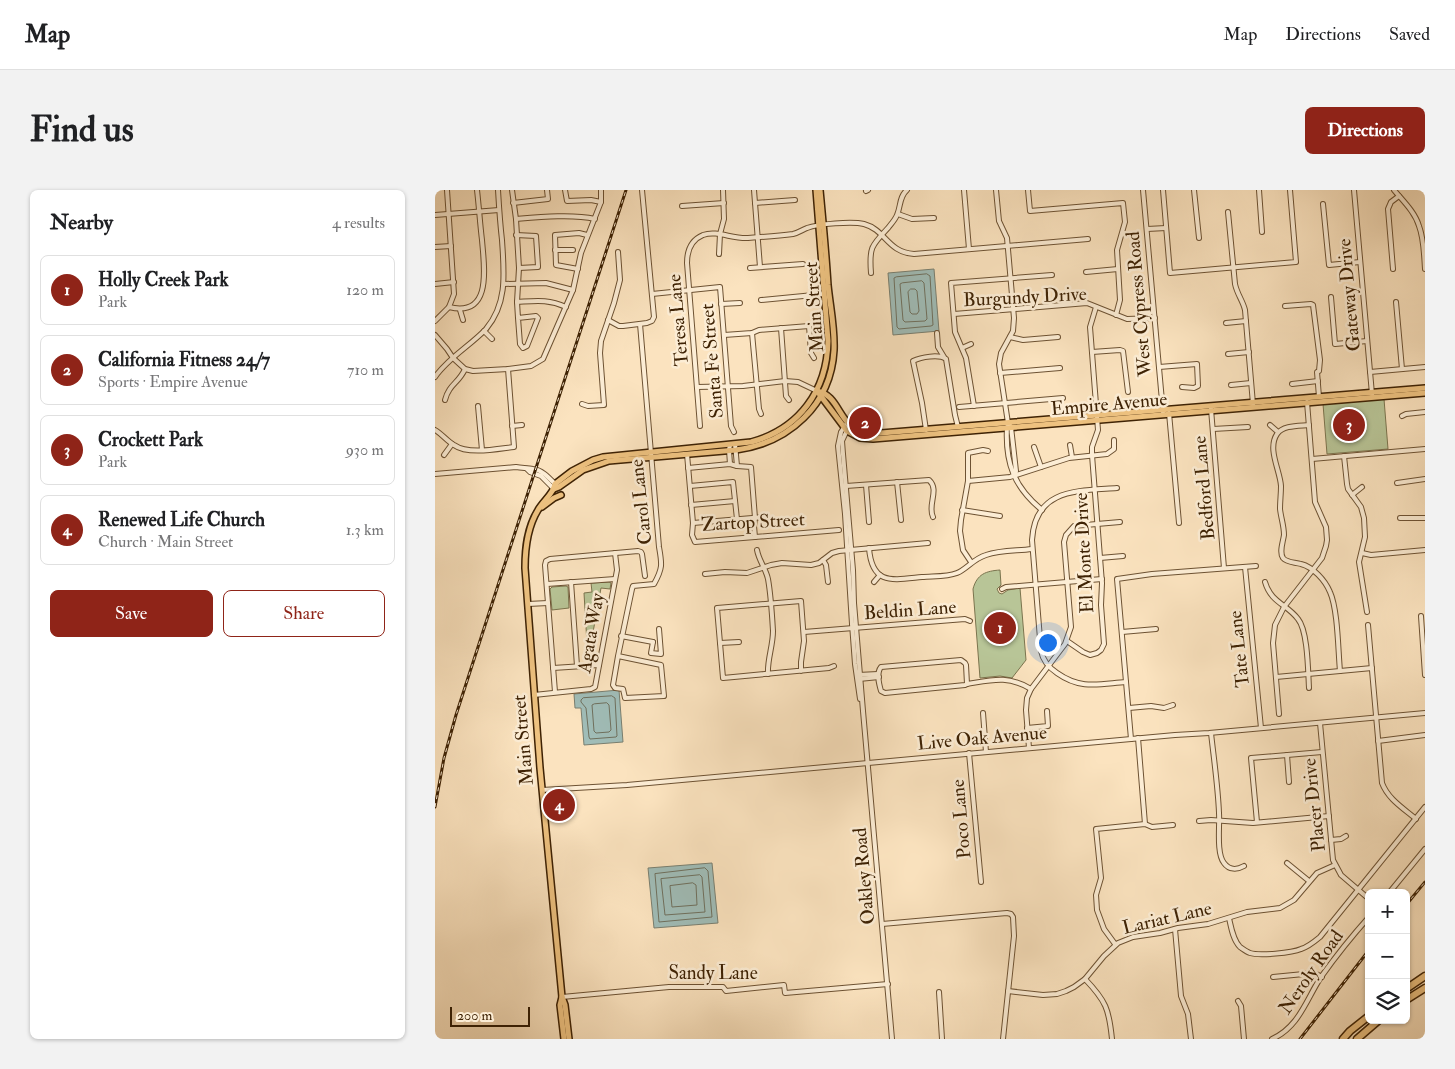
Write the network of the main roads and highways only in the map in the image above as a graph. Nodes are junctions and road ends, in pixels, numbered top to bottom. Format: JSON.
{"nodes":[{"id":1,"x":815,"y":190,"type":"edge"},
{"id":2,"x":820,"y":190,"type":"edge"},
{"id":3,"x":821,"y":226,"type":"junction"},
{"id":4,"x":1425,"y":388,"type":"edge"},
{"id":5,"x":820,"y":393,"type":"junction"},
{"id":6,"x":1425,"y":393,"type":"edge"},
{"id":7,"x":1372,"y":395,"type":"junction"},
{"id":8,"x":1307,"y":400,"type":"junction"},
{"id":9,"x":828,"y":406,"type":"junction"},
{"id":10,"x":812,"y":409,"type":"junction"},
{"id":11,"x":1009,"y":426,"type":"junction"},
{"id":12,"x":847,"y":427,"type":"junction"},
{"id":13,"x":957,"y":427,"type":"junction"},
{"id":14,"x":941,"y":433,"type":"junction"},
{"id":15,"x":733,"y":447,"type":"junction"},
{"id":16,"x":651,"y":454,"type":"junction"},
{"id":17,"x":561,"y":495,"type":"dead end"},
{"id":18,"x":539,"y":508,"type":"junction"},
{"id":19,"x":1425,"y":976,"type":"edge"},
{"id":20,"x":1410,"y":986,"type":"edge"},
{"id":21,"x":1425,"y":988,"type":"edge"},
{"id":22,"x":562,"y":997,"type":"junction"},
{"id":23,"x":1410,"y":997,"type":"edge"},
{"id":24,"x":1365,"y":1019,"type":"edge"},
{"id":25,"x":1374,"y":1024,"type":"edge"},
{"id":26,"x":564,"y":1039,"type":"edge"},
{"id":27,"x":569,"y":1039,"type":"edge"},
{"id":28,"x":1343,"y":1039,"type":"edge"},
{"id":29,"x":1357,"y":1039,"type":"edge"}],
"edges":[{"from":1,"to":3,"type":"main road","name":"Main Street"},
{"from":2,"to":3,"type":"main road","name":"Main Street"},
{"from":3,"to":5,"type":"main road","name":"Main Street"},
{"from":3,"to":5,"type":"main road","name":"Main Street"},
{"from":4,"to":7,"type":"main road","name":"Empire Avenue"},
{"from":5,"to":9,"type":"main road"},
{"from":5,"to":10,"type":"main road","name":"Main Street"},
{"from":5,"to":12,"type":"main road"},
{"from":5,"to":15,"type":"main road","name":"Main Street"},
{"from":6,"to":7,"type":"main road","name":"Empire Avenue"},
{"from":7,"to":8,"type":"main road","name":"Empire Avenue"},
{"from":7,"to":8,"type":"main road","name":"Empire Avenue"},
{"from":8,"to":11,"type":"main road","name":"Empire Avenue"},
{"from":9,"to":10,"type":"main road"},
{"from":9,"to":12,"type":"main road"},
{"from":10,"to":15,"type":"main road","name":"Main Street"},
{"from":11,"to":13,"type":"main road","name":"Empire Avenue"},
{"from":11,"to":14,"type":"main road","name":"Empire Avenue"},
{"from":12,"to":13,"type":"main road","name":"Empire Avenue"},
{"from":12,"to":14,"type":"main road","name":"Empire Avenue"},
{"from":13,"to":14,"type":"main road"},
{"from":15,"to":16,"type":"main road","name":"Main Street"},
{"from":15,"to":16,"type":"main road","name":"Main Street"},
{"from":16,"to":18,"type":"main road","name":"Main Street"},
{"from":17,"to":18,"type":"main road"},
{"from":18,"to":22,"type":"main road","name":"Main Street"},
{"from":19,"to":20,"type":"highway"},
{"from":21,"to":23,"type":"highway"},
{"from":22,"to":26,"type":"main road","name":"Main Street"},
{"from":22,"to":27,"type":"main road","name":"Main Street"},
{"from":24,"to":28,"type":"highway"},
{"from":25,"to":29,"type":"highway"}]}
